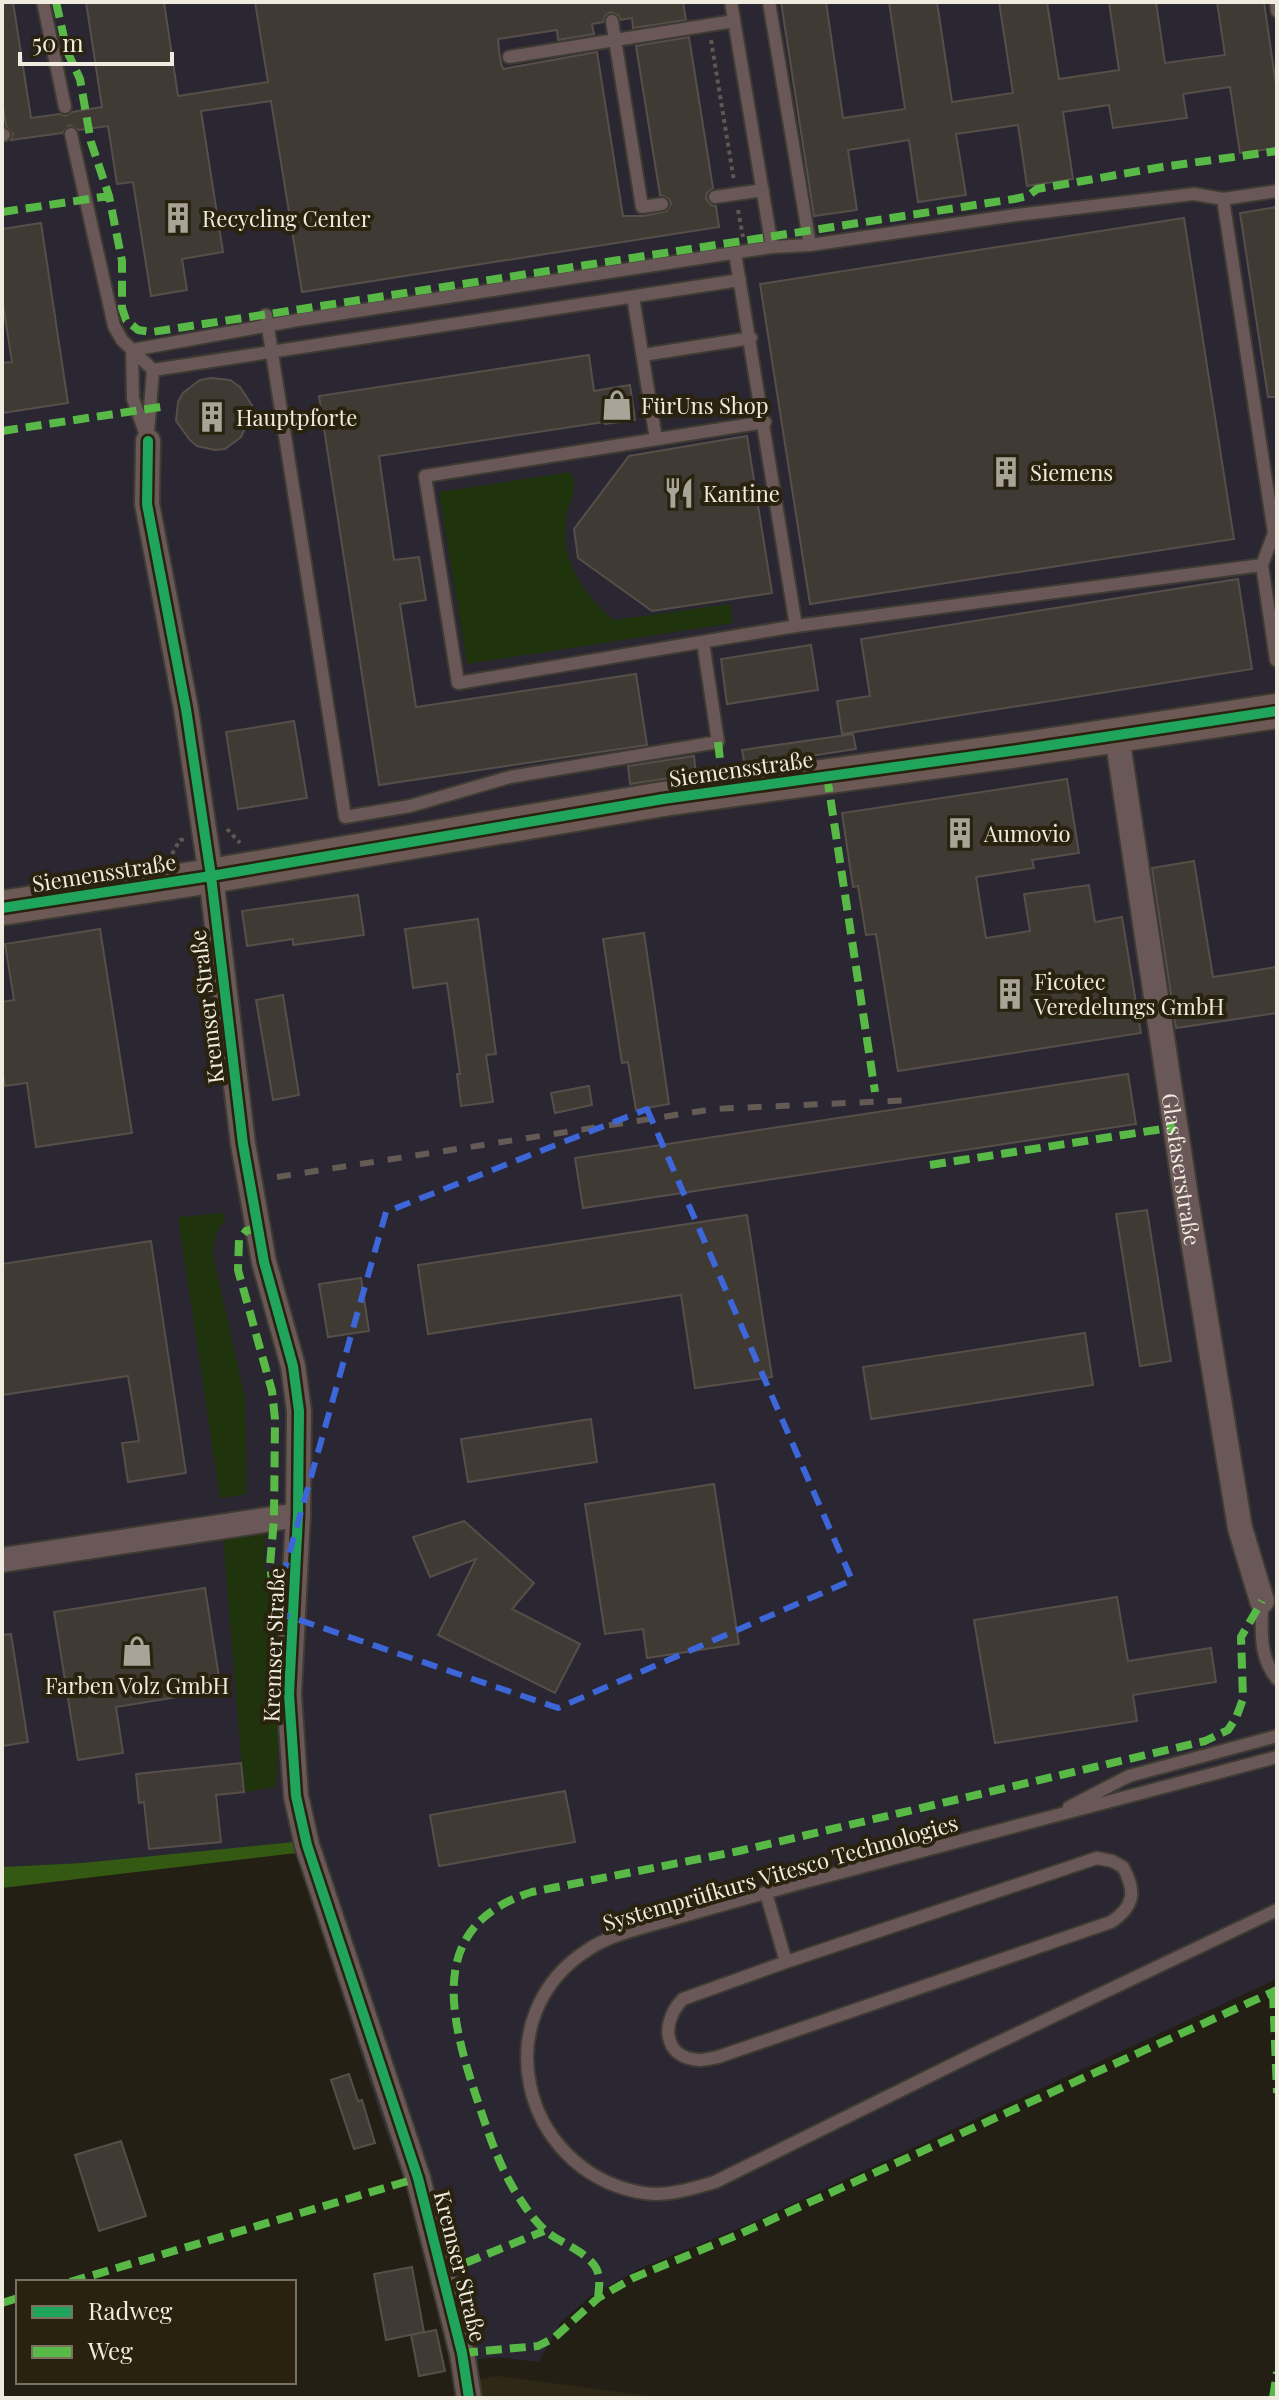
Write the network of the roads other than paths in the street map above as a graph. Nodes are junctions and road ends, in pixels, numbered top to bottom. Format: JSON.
{"nodes":[{"id":1,"x":43,"y":2,"type":"edge"},
{"id":2,"x":731,"y":2,"type":"edge"},
{"id":3,"x":769,"y":2,"type":"edge"},
{"id":4,"x":1276,"y":2,"type":"edge"},
{"id":5,"x":1277,"y":11,"type":"edge"},
{"id":6,"x":612,"y":21,"type":"dead end"},
{"id":7,"x":734,"y":21,"type":"junction"},
{"id":8,"x":616,"y":40,"type":"junction"},
{"id":9,"x":509,"y":57,"type":"dead end"},
{"id":10,"x":65,"y":107,"type":"dead end"},
{"id":11,"x":71,"y":134,"type":"dead end"},
{"id":12,"x":763,"y":190,"type":"junction"},
{"id":13,"x":1277,"y":191,"type":"edge"},
{"id":14,"x":715,"y":197,"type":"dead end"},
{"id":15,"x":1223,"y":199,"type":"junction"},
{"id":16,"x":662,"y":204,"type":"dead end"},
{"id":17,"x":810,"y":245,"type":"junction"},
{"id":18,"x":772,"y":247,"type":"junction"},
{"id":19,"x":735,"y":253,"type":"junction"},
{"id":20,"x":740,"y":280,"type":"junction"},
{"id":21,"x":633,"y":297,"type":"junction"},
{"id":22,"x":266,"y":320,"type":"junction"},
{"id":23,"x":751,"y":338,"type":"junction"},
{"id":24,"x":132,"y":350,"type":"junction"},
{"id":25,"x":270,"y":351,"type":"junction"},
{"id":26,"x":643,"y":355,"type":"junction"},
{"id":27,"x":153,"y":370,"type":"junction"},
{"id":28,"x":765,"y":422,"type":"junction"},
{"id":29,"x":656,"y":439,"type":"junction"},
{"id":30,"x":148,"y":441,"type":"junction"},
{"id":31,"x":1262,"y":565,"type":"junction"},
{"id":32,"x":796,"y":626,"type":"junction"},
{"id":33,"x":703,"y":642,"type":"junction"},
{"id":34,"x":1276,"y":660,"type":"edge"},
{"id":35,"x":1277,"y":711,"type":"edge"},
{"id":36,"x":1117,"y":736,"type":"junction"},
{"id":37,"x":211,"y":876,"type":"junction"},
{"id":38,"x":2,"y":908,"type":"edge"},
{"id":39,"x":298,"y":1515,"type":"junction"},
{"id":40,"x":2,"y":1560,"type":"edge"},
{"id":41,"x":1262,"y":1601,"type":"joint"},
{"id":42,"x":1277,"y":1679,"type":"edge"},
{"id":43,"x":1277,"y":1736,"type":"edge"},
{"id":44,"x":1277,"y":1757,"type":"edge"},
{"id":45,"x":1046,"y":1818,"type":"junction"},
{"id":46,"x":766,"y":1893,"type":"junction"},
{"id":47,"x":1277,"y":1910,"type":"edge"},
{"id":48,"x":786,"y":1962,"type":"junction"},
{"id":49,"x":469,"y":2398,"type":"edge"}],
"edges":[{"from":1,"to":10,"type":"lane"},
{"from":2,"to":7,"type":"lane"},
{"from":3,"to":17,"type":"lane"},
{"from":4,"to":5,"type":"lane"},
{"from":6,"to":8,"type":"lane"},
{"from":7,"to":8,"type":"lane"},
{"from":7,"to":12,"type":"lane"},
{"from":8,"to":9,"type":"lane"},
{"from":8,"to":16,"type":"lane"},
{"from":11,"to":24,"type":"lane"},
{"from":12,"to":14,"type":"lane"},
{"from":12,"to":18,"type":"lane"},
{"from":13,"to":15,"type":"lane"},
{"from":15,"to":17,"type":"lane"},
{"from":15,"to":31,"type":"lane"},
{"from":17,"to":18,"type":"lane"},
{"from":18,"to":19,"type":"lane"},
{"from":19,"to":20,"type":"lane"},
{"from":19,"to":22,"type":"lane"},
{"from":20,"to":21,"type":"lane"},
{"from":20,"to":23,"type":"lane"},
{"from":21,"to":25,"type":"lane"},
{"from":21,"to":26,"type":"lane"},
{"from":22,"to":24,"type":"lane"},
{"from":22,"to":25,"type":"lane"},
{"from":23,"to":26,"type":"lane"},
{"from":23,"to":28,"type":"lane"},
{"from":24,"to":27,"type":"lane"},
{"from":24,"to":30,"type":"lane"},
{"from":25,"to":27,"type":"lane"},
{"from":25,"to":33,"type":"lane"},
{"from":26,"to":29,"type":"lane"},
{"from":27,"to":30,"type":"lane"},
{"from":28,"to":29,"type":"lane"},
{"from":28,"to":32,"type":"lane"},
{"from":29,"to":33,"type":"lane"},
{"from":30,"to":37,"type":"street","name":"Siemensstraße"},
{"from":31,"to":32,"type":"lane"},
{"from":31,"to":34,"type":"lane"},
{"from":32,"to":33,"type":"lane"},
{"from":35,"to":36,"type":"street","name":"Siemensstraße"},
{"from":36,"to":37,"type":"street","name":"Siemensstraße"},
{"from":36,"to":41,"type":"street","name":"Glasfaserstraße"},
{"from":37,"to":38,"type":"street","name":"Siemensstraße"},
{"from":37,"to":39,"type":"street","name":"Kremser Straße"},
{"from":39,"to":40,"type":"street"},
{"from":39,"to":49,"type":"street","name":"Kremser Straße"},
{"from":41,"to":42,"type":"lane"},
{"from":43,"to":45,"type":"lane"},
{"from":44,"to":45,"type":"lane","name":"Systemprüfkurs Vitesco Technologies"},
{"from":45,"to":46,"type":"lane","name":"Systemprüfkurs Vitesco Technologies"},
{"from":46,"to":47,"type":"lane","name":"Systemprüfkurs Vitesco Technologies"},
{"from":46,"to":48,"type":"lane"},
{"from":48,"to":48,"type":"lane"}]}
